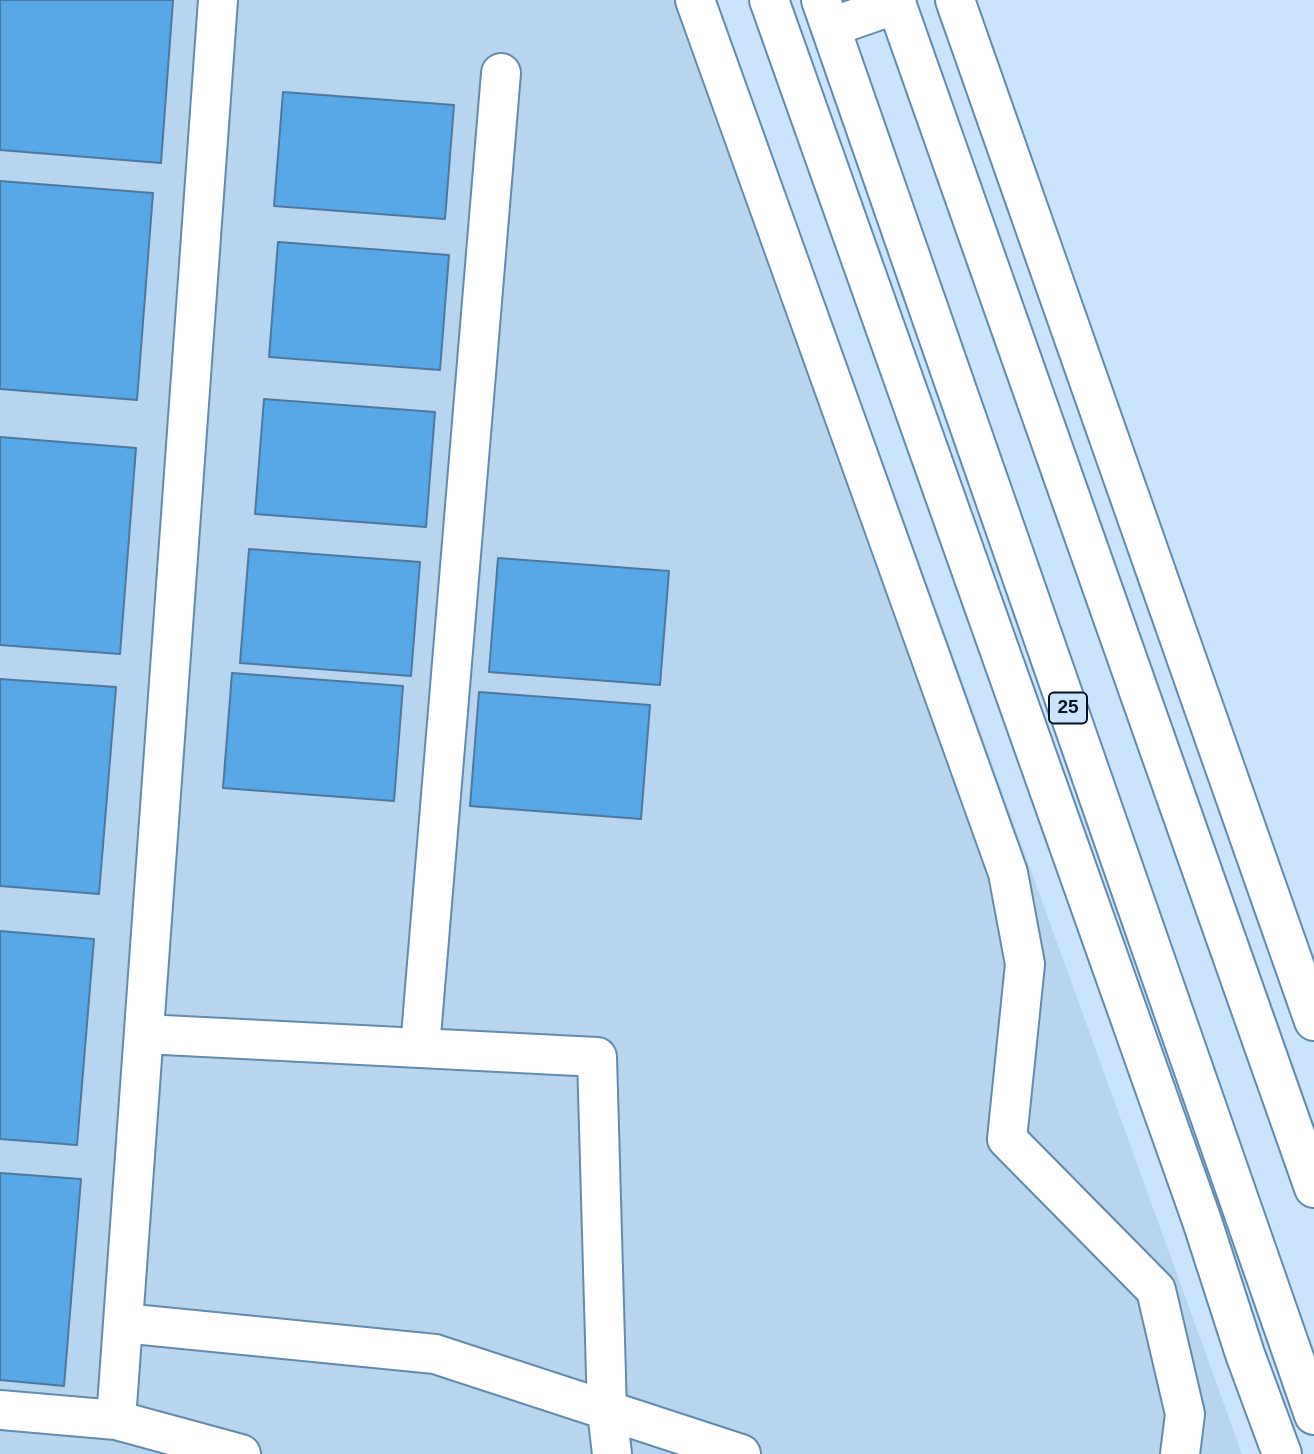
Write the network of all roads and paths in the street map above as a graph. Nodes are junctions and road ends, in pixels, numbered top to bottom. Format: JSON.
{"nodes":[{"id":1,"x":218,"y":0,"type":"edge"},
{"id":2,"x":695,"y":0,"type":"edge"},
{"id":3,"x":769,"y":0,"type":"edge"},
{"id":4,"x":955,"y":0,"type":"edge"},
{"id":5,"x":896,"y":2,"type":"edge"},
{"id":6,"x":826,"y":13,"type":"edge"},
{"id":7,"x":501,"y":73,"type":"dead end"},
{"id":8,"x":1314,"y":1021,"type":"edge"},
{"id":9,"x":144,"y":1034,"type":"junction"},
{"id":10,"x":420,"y":1048,"type":"junction"},
{"id":11,"x":1314,"y":1188,"type":"edge"},
{"id":12,"x":123,"y":1323,"type":"junction"},
{"id":13,"x":0,"y":1410,"type":"edge"},
{"id":14,"x":607,"y":1410,"type":"junction"},
{"id":15,"x":1314,"y":1415,"type":"edge"},
{"id":16,"x":116,"y":1420,"type":"junction"},
{"id":17,"x":240,"y":1454,"type":"edge"},
{"id":18,"x":612,"y":1454,"type":"edge"},
{"id":19,"x":741,"y":1454,"type":"edge"},
{"id":20,"x":1180,"y":1454,"type":"edge"},
{"id":21,"x":1282,"y":1454,"type":"edge"}],
"edges":[{"from":1,"to":9,"type":"main road"},
{"from":2,"to":20,"type":"main road"},
{"from":3,"to":21,"type":"main road"},
{"from":4,"to":8,"type":"main road"},
{"from":5,"to":6,"type":"main road"},
{"from":5,"to":11,"type":"main road"},
{"from":6,"to":15,"type":"main road","number":"25"},
{"from":7,"to":10,"type":"main road"},
{"from":9,"to":10,"type":"main road"},
{"from":9,"to":12,"type":"main road"},
{"from":10,"to":14,"type":"main road"},
{"from":12,"to":14,"type":"main road"},
{"from":12,"to":16,"type":"main road"},
{"from":13,"to":16,"type":"main road"},
{"from":14,"to":18,"type":"main road"},
{"from":14,"to":19,"type":"main road"},
{"from":16,"to":17,"type":"main road"}]}
